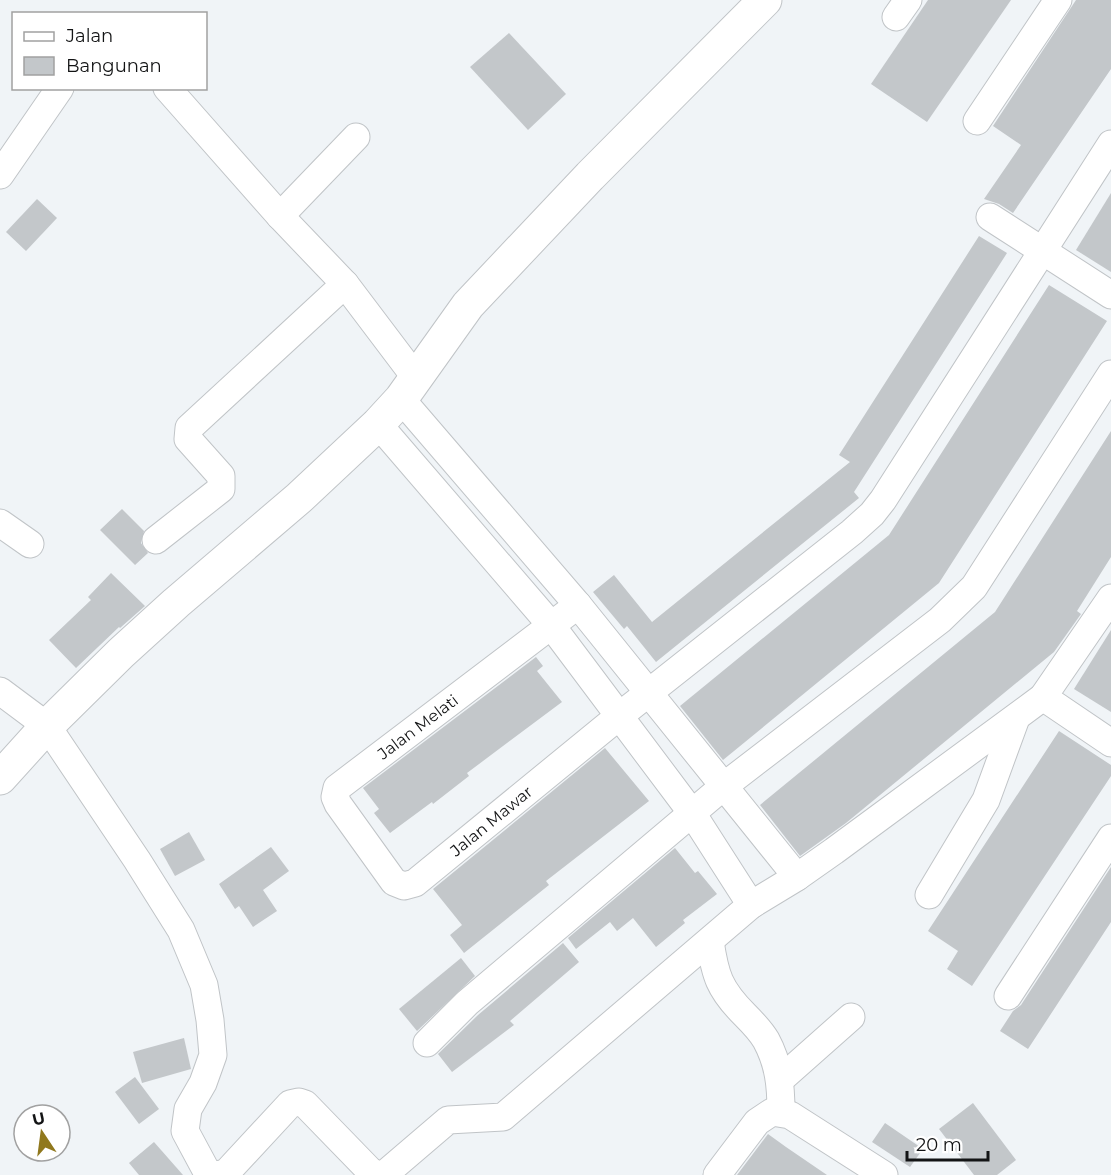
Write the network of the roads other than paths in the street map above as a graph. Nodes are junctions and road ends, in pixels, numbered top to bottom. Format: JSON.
{"nodes":[{"id":1,"x":765,"y":0,"type":"edge"},
{"id":2,"x":1058,"y":0,"type":"edge"},
{"id":3,"x":59,"y":90,"type":"edge"},
{"id":4,"x":169,"y":90,"type":"edge"},
{"id":5,"x":977,"y":121,"type":"dead end"},
{"id":6,"x":356,"y":137,"type":"dead end"},
{"id":7,"x":1111,"y":144,"type":"edge"},
{"id":8,"x":0,"y":175,"type":"edge"},
{"id":9,"x":280,"y":216,"type":"junction"},
{"id":10,"x":990,"y":217,"type":"dead end"},
{"id":11,"x":1042,"y":250,"type":"junction"},
{"id":12,"x":345,"y":284,"type":"junction"},
{"id":13,"x":1111,"y":295,"type":"edge"},
{"id":14,"x":1111,"y":375,"type":"edge"},
{"id":15,"x":408,"y":388,"type":"junction"},
{"id":16,"x":378,"y":424,"type":"junction"},
{"id":17,"x":0,"y":524,"type":"edge"},
{"id":18,"x":156,"y":540,"type":"dead end"},
{"id":19,"x":30,"y":544,"type":"dead end"},
{"id":20,"x":1111,"y":598,"type":"edge"},
{"id":21,"x":578,"y":605,"type":"junction"},
{"id":22,"x":551,"y":625,"type":"junction"},
{"id":23,"x":0,"y":691,"type":"edge"},
{"id":24,"x":648,"y":695,"type":"junction"},
{"id":25,"x":1043,"y":697,"type":"junction"},
{"id":26,"x":618,"y":717,"type":"junction"},
{"id":27,"x":1016,"y":718,"type":"junction"},
{"id":28,"x":47,"y":726,"type":"junction"},
{"id":29,"x":1111,"y":743,"type":"edge"},
{"id":30,"x":0,"y":778,"type":"edge"},
{"id":31,"x":724,"y":786,"type":"junction"},
{"id":32,"x":692,"y":813,"type":"junction"},
{"id":33,"x":1111,"y":838,"type":"edge"},
{"id":34,"x":368,"y":845,"type":"joint"},
{"id":35,"x":797,"y":877,"type":"junction"},
{"id":36,"x":929,"y":895,"type":"dead end"},
{"id":37,"x":751,"y":905,"type":"junction"},
{"id":38,"x":710,"y":941,"type":"junction"},
{"id":39,"x":1008,"y":996,"type":"dead end"},
{"id":40,"x":851,"y":1017,"type":"dead end"},
{"id":41,"x":427,"y":1043,"type":"dead end"},
{"id":42,"x":781,"y":1079,"type":"junction"},
{"id":43,"x":782,"y":1113,"type":"junction"},
{"id":44,"x":717,"y":1175,"type":"edge"},
{"id":45,"x":884,"y":1175,"type":"edge"}],
"edges":[{"from":1,"to":15,"type":"street"},
{"from":2,"to":5,"type":"street"},
{"from":3,"to":8,"type":"street"},
{"from":4,"to":9,"type":"street"},
{"from":6,"to":9,"type":"street"},
{"from":7,"to":11,"type":"street"},
{"from":9,"to":12,"type":"street"},
{"from":10,"to":11,"type":"street"},
{"from":11,"to":13,"type":"street"},
{"from":11,"to":24,"type":"street"},
{"from":12,"to":15,"type":"street"},
{"from":12,"to":18,"type":"street"},
{"from":14,"to":31,"type":"street"},
{"from":15,"to":16,"type":"street"},
{"from":15,"to":21,"type":"street"},
{"from":16,"to":22,"type":"street"},
{"from":16,"to":28,"type":"street"},
{"from":17,"to":19,"type":"street"},
{"from":20,"to":25,"type":"street"},
{"from":21,"to":22,"type":"street"},
{"from":21,"to":24,"type":"street"},
{"from":22,"to":26,"type":"street"},
{"from":22,"to":34,"type":"street","name":"Jalan Melati"},
{"from":23,"to":28,"type":"street"},
{"from":24,"to":26,"type":"street"},
{"from":24,"to":31,"type":"street"},
{"from":25,"to":27,"type":"street"},
{"from":25,"to":29,"type":"street"},
{"from":26,"to":32,"type":"street"},
{"from":26,"to":34,"type":"street","name":"Jalan Mawar"},
{"from":27,"to":35,"type":"street"},
{"from":27,"to":36,"type":"street"},
{"from":28,"to":30,"type":"street"},
{"from":28,"to":38,"type":"street"},
{"from":31,"to":32,"type":"street"},
{"from":31,"to":35,"type":"street"},
{"from":32,"to":37,"type":"street"},
{"from":32,"to":41,"type":"street"},
{"from":33,"to":39,"type":"street"},
{"from":35,"to":37,"type":"street"},
{"from":37,"to":38,"type":"street"},
{"from":38,"to":42,"type":"street"},
{"from":40,"to":42,"type":"street"},
{"from":42,"to":43,"type":"street"},
{"from":43,"to":44,"type":"street"},
{"from":43,"to":45,"type":"street"}]}
